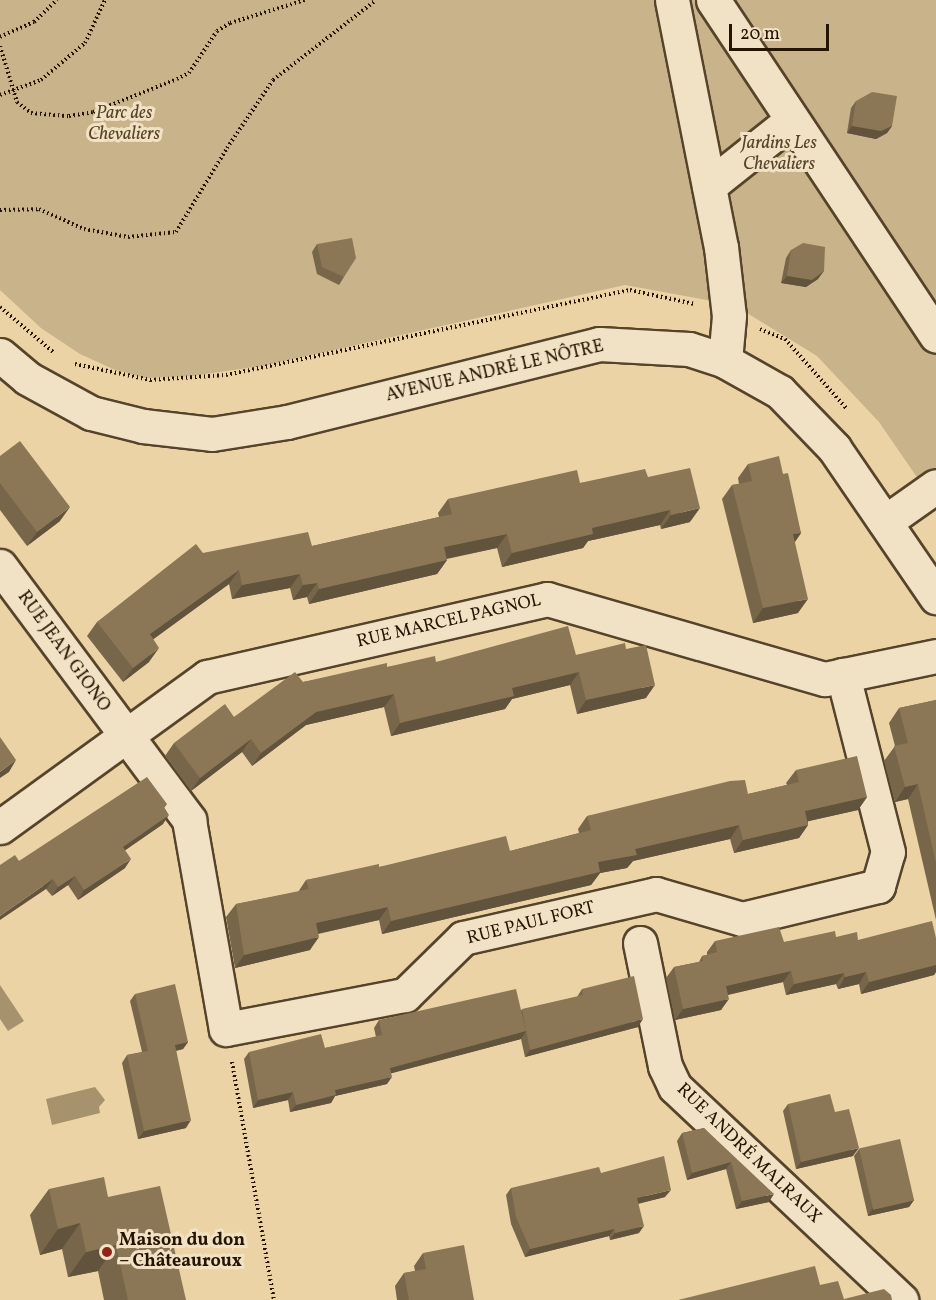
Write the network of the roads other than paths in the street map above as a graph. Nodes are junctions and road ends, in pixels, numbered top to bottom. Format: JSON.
{"nodes":[{"id":1,"x":672,"y":0,"type":"edge"},
{"id":2,"x":713,"y":0,"type":"edge"},
{"id":3,"x":792,"y":120,"type":"junction"},
{"id":4,"x":708,"y":186,"type":"junction"},
{"id":5,"x":936,"y":336,"type":"edge"},
{"id":6,"x":0,"y":355,"type":"edge"},
{"id":7,"x":725,"y":361,"type":"junction"},
{"id":8,"x":936,"y":486,"type":"edge"},
{"id":9,"x":885,"y":522,"type":"junction"},
{"id":10,"x":0,"y":566,"type":"edge"},
{"id":11,"x":936,"y":597,"type":"edge"},
{"id":12,"x":936,"y":656,"type":"edge"},
{"id":13,"x":843,"y":675,"type":"junction"},
{"id":14,"x":126,"y":739,"type":"junction"},
{"id":15,"x":0,"y":827,"type":"edge"},
{"id":16,"x":640,"y":943,"type":"dead end"},
{"id":17,"x":900,"y":1300,"type":"edge"}],
"edges":[{"from":1,"to":4,"type":"street"},
{"from":2,"to":3,"type":"street"},
{"from":3,"to":4,"type":"street"},
{"from":3,"to":5,"type":"street"},
{"from":4,"to":7,"type":"street"},
{"from":6,"to":7,"type":"street","name":"AVENUE ANDRÉ LE NÔTRE"},
{"from":7,"to":9,"type":"street","name":"AVENUE ANDRÉ LE NÔTRE"},
{"from":8,"to":9,"type":"street"},
{"from":9,"to":11,"type":"street","name":"AVENUE ANDRÉ LE NÔTRE"},
{"from":10,"to":14,"type":"street","name":"RUE JEAN GIONO"},
{"from":12,"to":13,"type":"street","name":"RUE MARCEL PAGNOL"},
{"from":13,"to":14,"type":"street","name":"RUE MARCEL PAGNOL"},
{"from":13,"to":14,"type":"street","name":"RUE PAUL FORT"},
{"from":14,"to":15,"type":"street","name":"RUE MARCEL PAGNOL"},
{"from":16,"to":17,"type":"street","name":"RUE ANDRÉ MALRAUX"}]}
